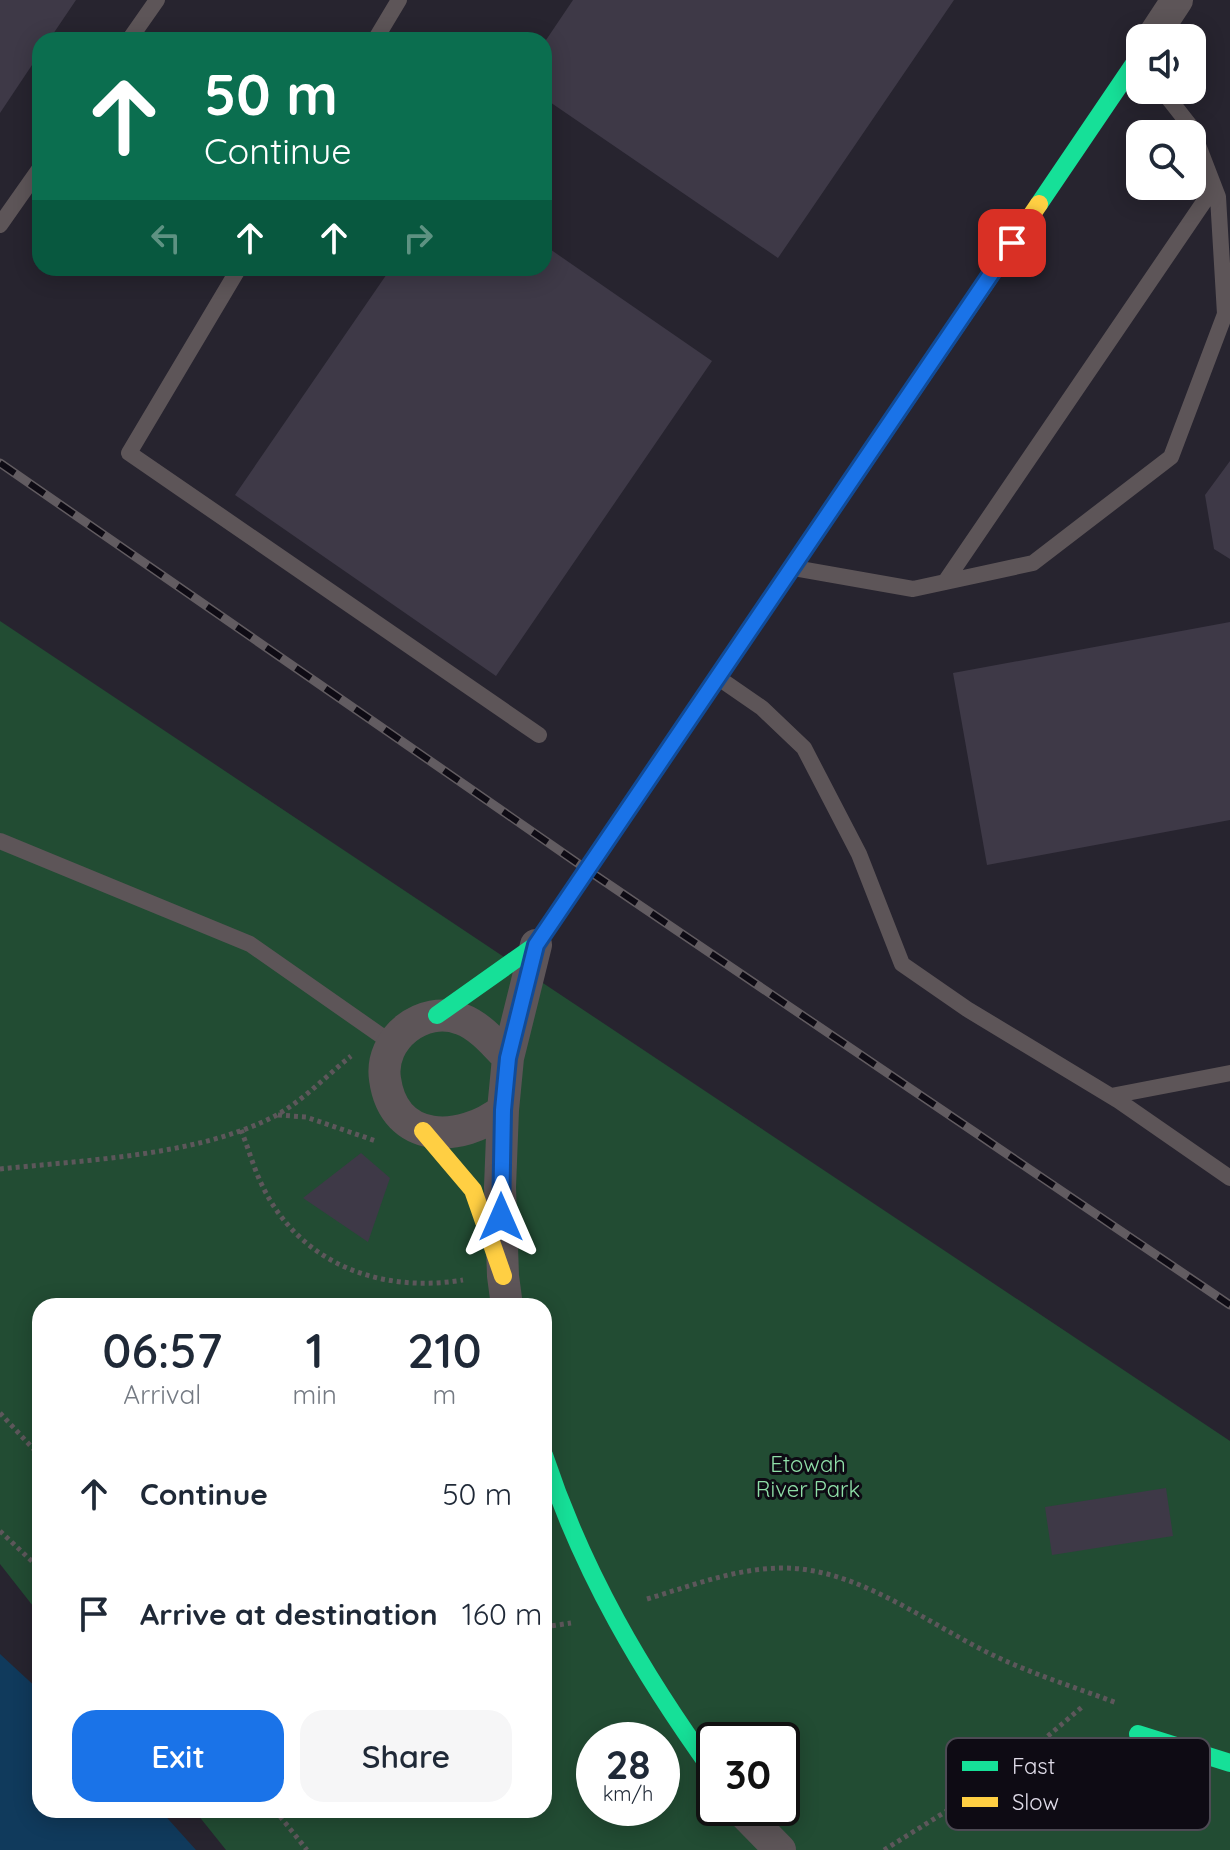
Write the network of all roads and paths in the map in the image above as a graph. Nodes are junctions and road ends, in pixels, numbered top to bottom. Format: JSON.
{"nodes":[{"id":1,"x":157,"y":0,"type":"edge"},
{"id":2,"x":399,"y":0,"type":"edge"},
{"id":3,"x":1177,"y":0,"type":"edge"},
{"id":4,"x":1161,"y":24,"type":"edge"},
{"id":5,"x":135,"y":32,"type":"edge"},
{"id":6,"x":380,"y":32,"type":"edge"},
{"id":7,"x":1126,"y":78,"type":"edge"},
{"id":8,"x":1173,"y":104,"type":"edge"},
{"id":9,"x":32,"y":179,"type":"edge"},
{"id":10,"x":1214,"y":187,"type":"junction"},
{"id":11,"x":0,"y":225,"type":"edge"},
{"id":12,"x":234,"y":276,"type":"edge"},
{"id":13,"x":793,"y":568,"type":"junction"},
{"id":14,"x":945,"y":582,"type":"junction"},
{"id":15,"x":718,"y":679,"type":"junction"},
{"id":16,"x":539,"y":735,"type":"dead end"},
{"id":17,"x":0,"y":841,"type":"edge"},
{"id":18,"x":536,"y":945,"type":"junction"},
{"id":19,"x":437,"y":1015,"type":"junction"},
{"id":20,"x":381,"y":1036,"type":"junction"},
{"id":21,"x":508,"y":1058,"type":"junction"},
{"id":22,"x":1230,"y":1073,"type":"edge"},
{"id":23,"x":1111,"y":1096,"type":"junction"},
{"id":24,"x":503,"y":1110,"type":"junction"},
{"id":25,"x":277,"y":1115,"type":"junction"},
{"id":26,"x":241,"y":1130,"type":"junction"},
{"id":27,"x":423,"y":1131,"type":"junction"},
{"id":28,"x":382,"y":1145,"type":"dead end"},
{"id":29,"x":0,"y":1169,"type":"edge"},
{"id":30,"x":1230,"y":1178,"type":"edge"},
{"id":31,"x":494,"y":1287,"type":"edge"},
{"id":32,"x":0,"y":1413,"type":"edge"},
{"id":33,"x":32,"y":1447,"type":"edge"},
{"id":34,"x":552,"y":1478,"type":"edge"},
{"id":35,"x":0,"y":1531,"type":"edge"},
{"id":36,"x":32,"y":1561,"type":"edge"},
{"id":37,"x":645,"y":1600,"type":"dead end"},
{"id":38,"x":1082,"y":1707,"type":"dead end"},
{"id":39,"x":1127,"y":1707,"type":"dead end"},
{"id":40,"x":1138,"y":1734,"type":"dead end"},
{"id":41,"x":1046,"y":1738,"type":"edge"},
{"id":42,"x":1151,"y":1738,"type":"edge"},
{"id":43,"x":696,"y":1749,"type":"edge"},
{"id":44,"x":1210,"y":1757,"type":"edge"},
{"id":45,"x":1230,"y":1763,"type":"edge"},
{"id":46,"x":946,"y":1811,"type":"edge"},
{"id":47,"x":281,"y":1818,"type":"edge"},
{"id":48,"x":757,"y":1826,"type":"edge"},
{"id":49,"x":307,"y":1850,"type":"edge"},
{"id":50,"x":780,"y":1850,"type":"edge"},
{"id":51,"x":884,"y":1850,"type":"edge"}],
"edges":[{"from":1,"to":5,"type":"lane"},
{"from":2,"to":6,"type":"lane"},
{"from":3,"to":4,"type":"street"},
{"from":7,"to":13,"type":"street"},
{"from":8,"to":10,"type":"lane"},
{"from":9,"to":11,"type":"lane"},
{"from":10,"to":14,"type":"lane"},
{"from":10,"to":14,"type":"lane"},
{"from":12,"to":16,"type":"lane"},
{"from":13,"to":14,"type":"lane"},
{"from":13,"to":15,"type":"street"},
{"from":15,"to":18,"type":"street"},
{"from":15,"to":23,"type":"lane"},
{"from":17,"to":20,"type":"lane"},
{"from":18,"to":19,"type":"street"},
{"from":18,"to":21,"type":"street"},
{"from":19,"to":20,"type":"street"},
{"from":19,"to":21,"type":"street"},
{"from":20,"to":25,"type":"path"},
{"from":20,"to":27,"type":"street"},
{"from":21,"to":24,"type":"street"},
{"from":22,"to":23,"type":"lane"},
{"from":23,"to":30,"type":"lane"},
{"from":24,"to":27,"type":"street"},
{"from":24,"to":31,"type":"street"},
{"from":25,"to":26,"type":"path"},
{"from":25,"to":28,"type":"path"},
{"from":26,"to":29,"type":"path"},
{"from":26,"to":31,"type":"path"},
{"from":27,"to":31,"type":"street"},
{"from":32,"to":33,"type":"path"},
{"from":34,"to":43,"type":"street"},
{"from":35,"to":36,"type":"path"},
{"from":37,"to":39,"type":"path"},
{"from":38,"to":41,"type":"path"},
{"from":40,"to":42,"type":"street"},
{"from":44,"to":45,"type":"street"},
{"from":46,"to":51,"type":"path"},
{"from":47,"to":49,"type":"path"},
{"from":48,"to":50,"type":"street"}]}
